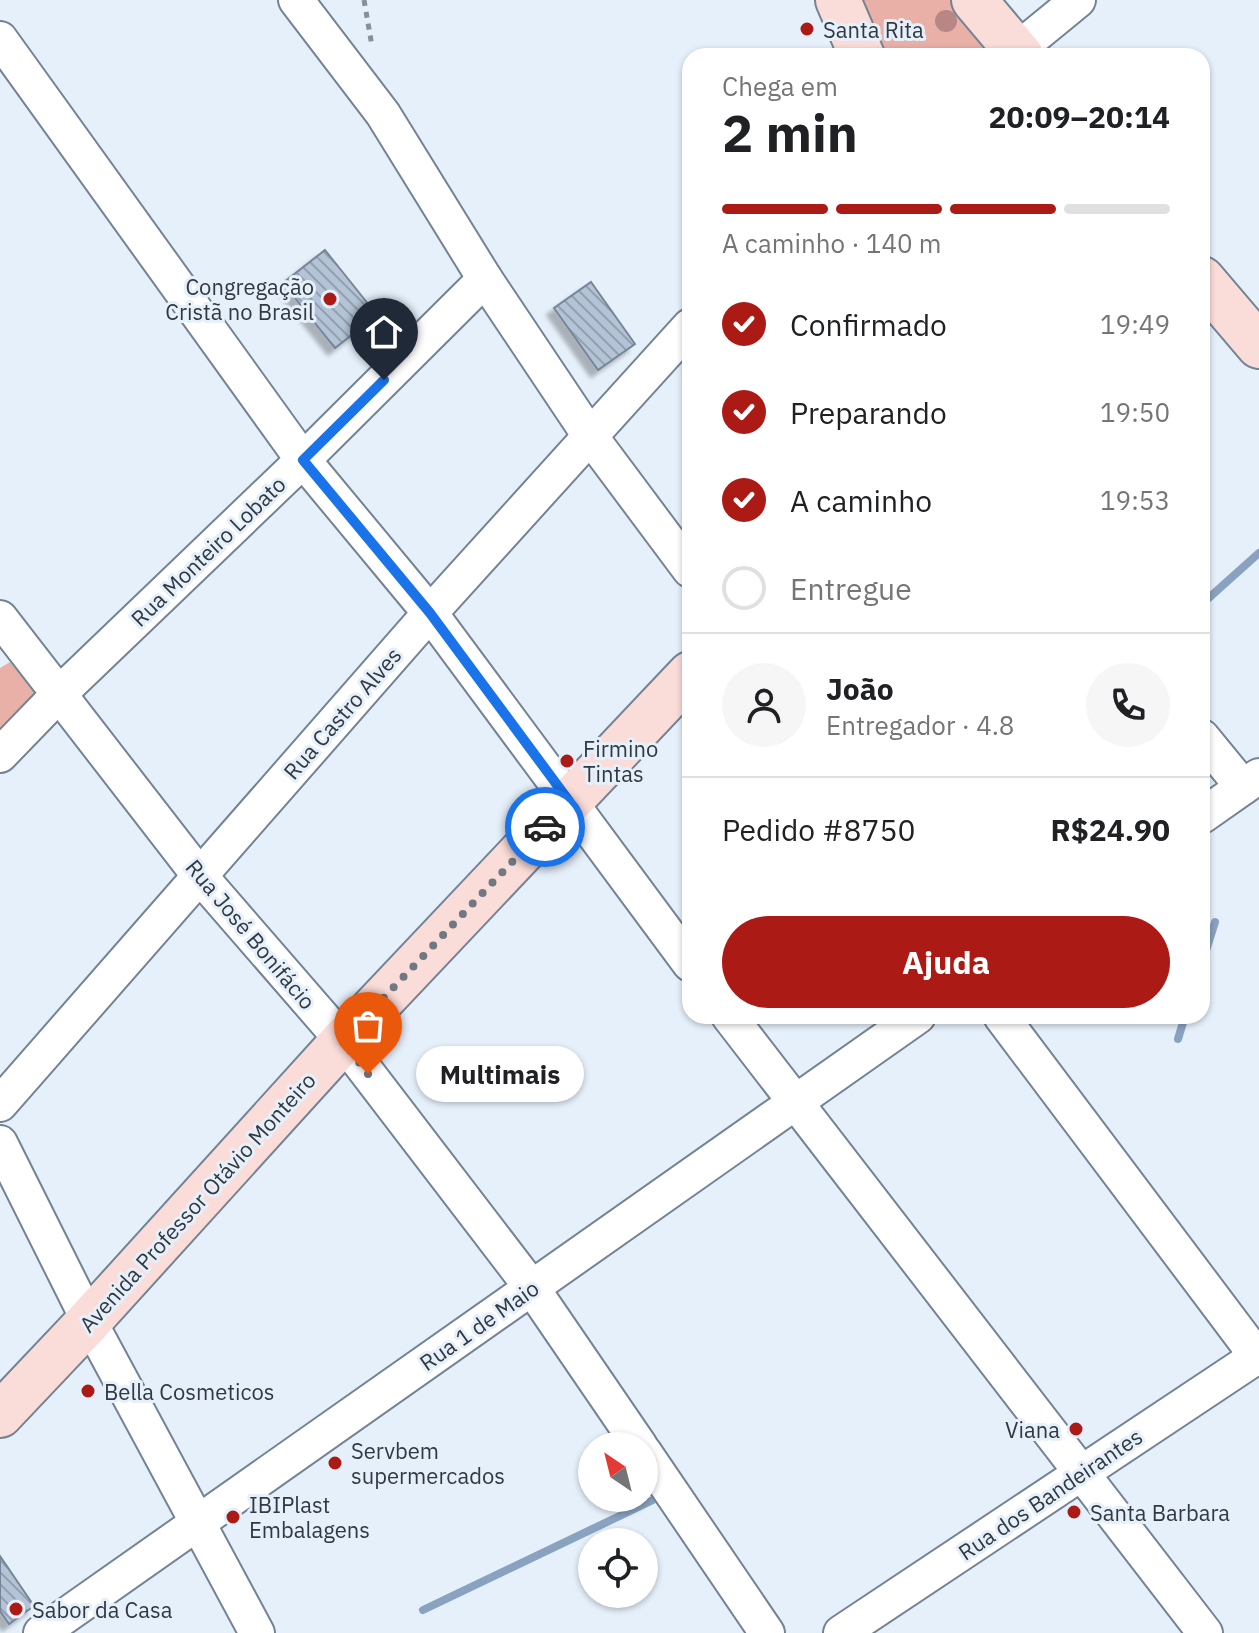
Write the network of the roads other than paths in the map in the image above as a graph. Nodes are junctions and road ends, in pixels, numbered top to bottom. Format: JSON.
{"nodes":[{"id":1,"x":296,"y":0,"type":"edge"},
{"id":2,"x":838,"y":0,"type":"edge"},
{"id":3,"x":974,"y":0,"type":"edge"},
{"id":4,"x":1078,"y":0,"type":"edge"},
{"id":5,"x":2,"y":44,"type":"edge"},
{"id":6,"x":859,"y":48,"type":"edge"},
{"id":7,"x":1015,"y":48,"type":"edge"},
{"id":8,"x":1025,"y":48,"type":"edge"},
{"id":9,"x":485,"y":279,"type":"junction"},
{"id":10,"x":1210,"y":288,"type":"edge"},
{"id":11,"x":682,"y":335,"type":"edge"},
{"id":12,"x":1259,"y":346,"type":"edge"},
{"id":13,"x":590,"y":436,"type":"junction"},
{"id":14,"x":303,"y":460,"type":"junction"},
{"id":15,"x":682,"y":559,"type":"edge"},
{"id":16,"x":430,"y":613,"type":"junction"},
{"id":17,"x":4,"y":633,"type":"edge"},
{"id":18,"x":682,"y":682,"type":"edge"},
{"id":19,"x":59,"y":694,"type":"junction"},
{"id":20,"x":1210,"y":744,"type":"edge"},
{"id":21,"x":0,"y":755,"type":"edge"},
{"id":22,"x":1251,"y":782,"type":"edge"},
{"id":23,"x":569,"y":801,"type":"junction"},
{"id":24,"x":1210,"y":810,"type":"edge"},
{"id":25,"x":199,"y":875,"type":"junction"},
{"id":26,"x":682,"y":953,"type":"edge"},
{"id":27,"x":735,"y":1024,"type":"edge"},
{"id":28,"x":907,"y":1024,"type":"edge"},
{"id":29,"x":1007,"y":1024,"type":"edge"},
{"id":30,"x":343,"y":1041,"type":"junction"},
{"id":31,"x":794,"y":1103,"type":"junction"},
{"id":32,"x":0,"y":1104,"type":"edge"},
{"id":33,"x":0,"y":1143,"type":"edge"},
{"id":34,"x":532,"y":1288,"type":"junction"},
{"id":35,"x":89,"y":1321,"type":"junction"},
{"id":36,"x":1258,"y":1357,"type":"edge"},
{"id":37,"x":0,"y":1415,"type":"edge"},
{"id":38,"x":630,"y":1432,"type":"edge"},
{"id":39,"x":658,"y":1473,"type":"edge"},
{"id":40,"x":1082,"y":1473,"type":"junction"},
{"id":41,"x":196,"y":1524,"type":"junction"},
{"id":42,"x":41,"y":1633,"type":"edge"},
{"id":43,"x":257,"y":1633,"type":"edge"},
{"id":44,"x":767,"y":1633,"type":"edge"},
{"id":45,"x":841,"y":1633,"type":"edge"},
{"id":46,"x":1205,"y":1633,"type":"edge"}],
"edges":[{"from":1,"to":9,"type":"street"},
{"from":2,"to":6,"type":"main road"},
{"from":3,"to":7,"type":"main road"},
{"from":4,"to":8,"type":"street"},
{"from":5,"to":14,"type":"street"},
{"from":9,"to":13,"type":"street"},
{"from":9,"to":14,"type":"street","name":"Rua Monteiro Lobato"},
{"from":10,"to":12,"type":"main road"},
{"from":11,"to":13,"type":"street","name":"Rua Castro Alves"},
{"from":13,"to":15,"type":"street"},
{"from":13,"to":16,"type":"street","name":"Rua Castro Alves"},
{"from":14,"to":16,"type":"street"},
{"from":14,"to":19,"type":"street","name":"Rua Monteiro Lobato"},
{"from":16,"to":23,"type":"street"},
{"from":16,"to":25,"type":"street","name":"Rua Castro Alves"},
{"from":17,"to":19,"type":"street","name":"Rua José Bonifácio"},
{"from":18,"to":23,"type":"main road","name":"Avenida Professor Otávio Monteiro"},
{"from":19,"to":21,"type":"street","name":"Rua Monteiro Lobato"},
{"from":19,"to":25,"type":"street","name":"Rua José Bonifácio"},
{"from":20,"to":22,"type":"street"},
{"from":22,"to":24,"type":"street"},
{"from":23,"to":26,"type":"street"},
{"from":23,"to":30,"type":"main road","name":"Avenida Professor Otávio Monteiro"},
{"from":25,"to":30,"type":"street","name":"Rua José Bonifácio"},
{"from":25,"to":32,"type":"street","name":"Rua Castro Alves"},
{"from":27,"to":31,"type":"street"},
{"from":28,"to":31,"type":"street","name":"Rua 1 de Maio"},
{"from":29,"to":36,"type":"street"},
{"from":30,"to":34,"type":"street","name":"Rua José Bonifácio"},
{"from":30,"to":35,"type":"main road","name":"Avenida Professor Otávio Monteiro"},
{"from":31,"to":34,"type":"street","name":"Rua 1 de Maio"},
{"from":31,"to":40,"type":"street"},
{"from":33,"to":35,"type":"street"},
{"from":34,"to":38,"type":"street","name":"Rua José Bonifácio"},
{"from":34,"to":41,"type":"street","name":"Rua 1 de Maio"},
{"from":35,"to":37,"type":"main road","name":"Avenida Professor Otávio Monteiro"},
{"from":35,"to":41,"type":"street"},
{"from":36,"to":40,"type":"street","name":"Rua dos Bandeirantes"},
{"from":39,"to":44,"type":"street"},
{"from":40,"to":45,"type":"street","name":"Rua dos Bandeirantes"},
{"from":40,"to":46,"type":"street"},
{"from":41,"to":42,"type":"street","name":"Rua 1 de Maio"},
{"from":41,"to":43,"type":"street"}]}
